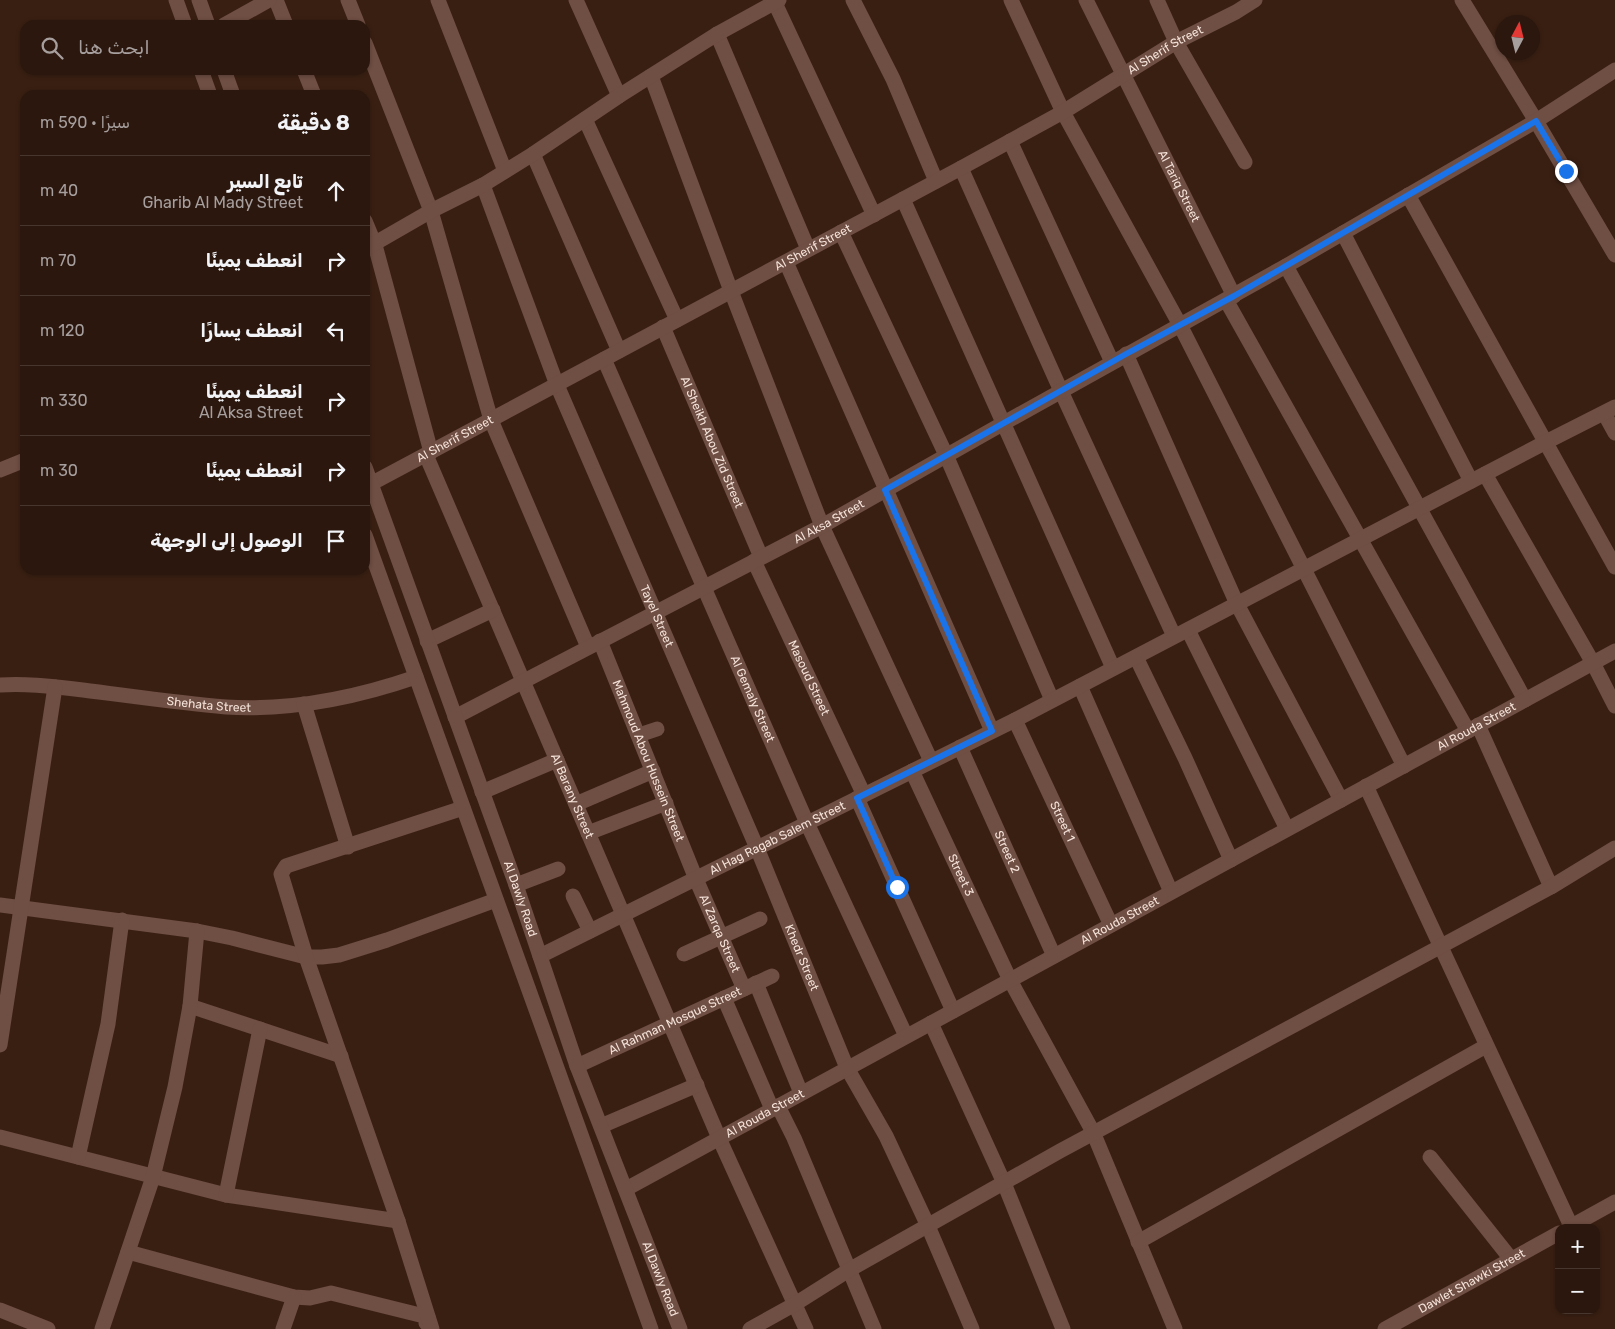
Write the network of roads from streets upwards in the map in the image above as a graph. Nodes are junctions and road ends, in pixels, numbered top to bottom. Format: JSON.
{"nodes":[{"id":1,"x":176,"y":0,"type":"edge"},
{"id":2,"x":199,"y":0,"type":"edge"},
{"id":3,"x":269,"y":0,"type":"edge"},
{"id":4,"x":276,"y":0,"type":"edge"},
{"id":5,"x":348,"y":0,"type":"edge"},
{"id":6,"x":438,"y":0,"type":"edge"},
{"id":7,"x":576,"y":0,"type":"edge"},
{"id":8,"x":853,"y":0,"type":"edge"},
{"id":9,"x":1011,"y":0,"type":"edge"},
{"id":10,"x":1086,"y":0,"type":"edge"},
{"id":11,"x":1157,"y":0,"type":"edge"},
{"id":12,"x":1255,"y":0,"type":"edge"},
{"id":13,"x":1462,"y":0,"type":"edge"},
{"id":14,"x":777,"y":1,"type":"edge"},
{"id":15,"x":1233,"y":6,"type":"edge"},
{"id":16,"x":183,"y":20,"type":"edge"},
{"id":17,"x":206,"y":20,"type":"edge"},
{"id":18,"x":233,"y":20,"type":"edge"},
{"id":19,"x":284,"y":20,"type":"edge"},
{"id":20,"x":356,"y":20,"type":"edge"},
{"id":21,"x":718,"y":34,"type":"junction"},
{"id":22,"x":1176,"y":42,"type":"junction"},
{"id":23,"x":370,"y":56,"type":"edge"},
{"id":24,"x":1615,"y":70,"type":"edge"},
{"id":25,"x":1124,"y":74,"type":"junction"},
{"id":26,"x":203,"y":75,"type":"edge"},
{"id":27,"x":226,"y":75,"type":"edge"},
{"id":28,"x":306,"y":75,"type":"edge"},
{"id":29,"x":651,"y":76,"type":"junction"},
{"id":30,"x":208,"y":90,"type":"edge"},
{"id":31,"x":231,"y":90,"type":"edge"},
{"id":32,"x":312,"y":90,"type":"edge"},
{"id":33,"x":619,"y":96,"type":"junction"},
{"id":34,"x":1063,"y":112,"type":"junction"},
{"id":35,"x":585,"y":119,"type":"junction"},
{"id":36,"x":1536,"y":121,"type":"junction"},
{"id":37,"x":1010,"y":141,"type":"junction"},
{"id":38,"x":533,"y":154,"type":"junction"},
{"id":39,"x":1245,"y":162,"type":"dead end"},
{"id":40,"x":961,"y":168,"type":"junction"},
{"id":41,"x":505,"y":171,"type":"junction"},
{"id":42,"x":936,"y":181,"type":"junction"},
{"id":43,"x":483,"y":185,"type":"junction"},
{"id":44,"x":1408,"y":195,"type":"junction"},
{"id":45,"x":904,"y":198,"type":"junction"},
{"id":46,"x":431,"y":211,"type":"junction"},
{"id":47,"x":874,"y":214,"type":"junction"},
{"id":48,"x":841,"y":232,"type":"junction"},
{"id":49,"x":1343,"y":233,"type":"junction"},
{"id":50,"x":370,"y":247,"type":"edge"},
{"id":51,"x":808,"y":250,"type":"junction"},
{"id":52,"x":1615,"y":255,"type":"edge"},
{"id":53,"x":786,"y":262,"type":"junction"},
{"id":54,"x":1286,"y":266,"type":"junction"},
{"id":55,"x":731,"y":291,"type":"junction"},
{"id":56,"x":1230,"y":298,"type":"junction"},
{"id":57,"x":670,"y":324,"type":"junction"},
{"id":58,"x":1180,"y":325,"type":"junction"},
{"id":59,"x":619,"y":351,"type":"junction"},
{"id":60,"x":1126,"y":354,"type":"junction"},
{"id":61,"x":604,"y":359,"type":"junction"},
{"id":62,"x":1112,"y":362,"type":"junction"},
{"id":63,"x":557,"y":385,"type":"junction"},
{"id":64,"x":1061,"y":391,"type":"junction"},
{"id":65,"x":1610,"y":410,"type":"edge"},
{"id":66,"x":491,"y":420,"type":"junction"},
{"id":67,"x":1004,"y":423,"type":"junction"},
{"id":68,"x":1615,"y":433,"type":"edge"},
{"id":69,"x":1546,"y":442,"type":"junction"},
{"id":70,"x":428,"y":453,"type":"junction"},
{"id":71,"x":946,"y":455,"type":"junction"},
{"id":72,"x":20,"y":462,"type":"edge"},
{"id":73,"x":0,"y":470,"type":"edge"},
{"id":74,"x":1478,"y":477,"type":"junction"},
{"id":75,"x":370,"y":485,"type":"edge"},
{"id":76,"x":885,"y":490,"type":"junction"},
{"id":77,"x":370,"y":491,"type":"edge"},
{"id":78,"x":1419,"y":508,"type":"junction"},
{"id":79,"x":822,"y":526,"type":"junction"},
{"id":80,"x":1360,"y":539,"type":"junction"},
{"id":81,"x":370,"y":549,"type":"edge"},
{"id":82,"x":758,"y":559,"type":"junction"},
{"id":83,"x":1615,"y":567,"type":"edge"},
{"id":84,"x":1304,"y":569,"type":"junction"},
{"id":85,"x":703,"y":588,"type":"junction"},
{"id":86,"x":1237,"y":604,"type":"junction"},
{"id":87,"x":492,"y":610,"type":"junction"},
{"id":88,"x":655,"y":613,"type":"junction"},
{"id":89,"x":1181,"y":633,"type":"junction"},
{"id":90,"x":427,"y":641,"type":"junction"},
{"id":91,"x":594,"y":644,"type":"junction"},
{"id":92,"x":1615,"y":651,"type":"edge"},
{"id":93,"x":1136,"y":656,"type":"junction"},
{"id":94,"x":1593,"y":663,"type":"junction"},
{"id":95,"x":1113,"y":668,"type":"junction"},
{"id":96,"x":416,"y":677,"type":"junction"},
{"id":97,"x":523,"y":681,"type":"junction"},
{"id":98,"x":0,"y":684,"type":"edge"},
{"id":99,"x":1080,"y":686,"type":"junction"},
{"id":100,"x":55,"y":687,"type":"junction"},
{"id":101,"x":1052,"y":700,"type":"junction"},
{"id":102,"x":1525,"y":700,"type":"junction"},
{"id":103,"x":449,"y":702,"type":"junction"},
{"id":104,"x":304,"y":704,"type":"junction"},
{"id":105,"x":1615,"y":706,"type":"edge"},
{"id":106,"x":428,"y":709,"type":"junction"},
{"id":107,"x":455,"y":716,"type":"junction"},
{"id":108,"x":1014,"y":720,"type":"junction"},
{"id":109,"x":1473,"y":728,"type":"junction"},
{"id":110,"x":657,"y":729,"type":"dead end"},
{"id":111,"x":992,"y":731,"type":"junction"},
{"id":112,"x":639,"y":735,"type":"junction"},
{"id":113,"x":960,"y":747,"type":"junction"},
{"id":114,"x":557,"y":760,"type":"junction"},
{"id":115,"x":932,"y":761,"type":"junction"},
{"id":116,"x":1404,"y":766,"type":"junction"},
{"id":117,"x":653,"y":771,"type":"junction"},
{"id":118,"x":912,"y":771,"type":"junction"},
{"id":119,"x":1366,"y":786,"type":"junction"},
{"id":120,"x":482,"y":792,"type":"junction"},
{"id":121,"x":861,"y":796,"type":"junction"},
{"id":122,"x":1341,"y":800,"type":"junction"},
{"id":123,"x":666,"y":803,"type":"junction"},
{"id":124,"x":576,"y":804,"type":"junction"},
{"id":125,"x":463,"y":808,"type":"junction"},
{"id":126,"x":807,"y":823,"type":"junction"},
{"id":127,"x":1287,"y":829,"type":"junction"},
{"id":128,"x":588,"y":833,"type":"junction"},
{"id":129,"x":348,"y":847,"type":"junction"},
{"id":130,"x":757,"y":848,"type":"junction"},
{"id":131,"x":1615,"y":848,"type":"edge"},
{"id":132,"x":1231,"y":860,"type":"junction"},
{"id":133,"x":558,"y":869,"type":"dead end"},
{"id":134,"x":696,"y":879,"type":"junction"},
{"id":135,"x":516,"y":885,"type":"junction"},
{"id":136,"x":1551,"y":887,"type":"junction"},
{"id":137,"x":1171,"y":892,"type":"junction"},
{"id":138,"x":574,"y":896,"type":"dead end"},
{"id":139,"x":496,"y":900,"type":"junction"},
{"id":140,"x":0,"y":905,"type":"edge"},
{"id":141,"x":20,"y":907,"type":"junction"},
{"id":142,"x":624,"y":914,"type":"junction"},
{"id":143,"x":760,"y":919,"type":"dead end"},
{"id":144,"x":122,"y":920,"type":"junction"},
{"id":145,"x":1111,"y":925,"type":"junction"},
{"id":146,"x":197,"y":931,"type":"junction"},
{"id":147,"x":590,"y":931,"type":"junction"},
{"id":148,"x":722,"y":936,"type":"junction"},
{"id":149,"x":1440,"y":946,"type":"junction"},
{"id":150,"x":684,"y":954,"type":"dead end"},
{"id":151,"x":1054,"y":956,"type":"junction"},
{"id":152,"x":306,"y":957,"type":"junction"},
{"id":153,"x":541,"y":961,"type":"junction"},
{"id":154,"x":523,"y":974,"type":"junction"},
{"id":155,"x":772,"y":976,"type":"dead end"},
{"id":156,"x":1010,"y":980,"type":"junction"},
{"id":157,"x":750,"y":986,"type":"junction"},
{"id":158,"x":724,"y":998,"type":"junction"},
{"id":159,"x":190,"y":1006,"type":"junction"},
{"id":160,"x":953,"y":1011,"type":"junction"},
{"id":161,"x":931,"y":1023,"type":"junction"},
{"id":162,"x":670,"y":1024,"type":"junction"},
{"id":163,"x":260,"y":1029,"type":"junction"},
{"id":164,"x":906,"y":1036,"type":"junction"},
{"id":165,"x":0,"y":1045,"type":"edge"},
{"id":166,"x":1486,"y":1046,"type":"junction"},
{"id":167,"x":341,"y":1056,"type":"junction"},
{"id":168,"x":577,"y":1066,"type":"junction"},
{"id":169,"x":848,"y":1068,"type":"junction"},
{"id":170,"x":696,"y":1086,"type":"junction"},
{"id":171,"x":801,"y":1093,"type":"junction"},
{"id":172,"x":775,"y":1108,"type":"junction"},
{"id":173,"x":601,"y":1126,"type":"junction"},
{"id":174,"x":1093,"y":1132,"type":"junction"},
{"id":175,"x":0,"y":1137,"type":"edge"},
{"id":176,"x":719,"y":1138,"type":"junction"},
{"id":177,"x":78,"y":1157,"type":"junction"},
{"id":178,"x":1430,"y":1157,"type":"dead end"},
{"id":179,"x":153,"y":1177,"type":"junction"},
{"id":180,"x":1004,"y":1183,"type":"junction"},
{"id":181,"x":626,"y":1189,"type":"junction"},
{"id":182,"x":226,"y":1195,"type":"junction"},
{"id":183,"x":1615,"y":1202,"type":"edge"},
{"id":184,"x":398,"y":1221,"type":"junction"},
{"id":185,"x":1564,"y":1224,"type":"edge"},
{"id":186,"x":1575,"y":1224,"type":"edge"},
{"id":187,"x":928,"y":1226,"type":"junction"},
{"id":188,"x":1555,"y":1235,"type":"edge"},
{"id":189,"x":1138,"y":1242,"type":"junction"},
{"id":190,"x":128,"y":1252,"type":"junction"},
{"id":191,"x":1512,"y":1259,"type":"junction"},
{"id":192,"x":849,"y":1270,"type":"junction"},
{"id":193,"x":294,"y":1297,"type":"junction"},
{"id":194,"x":795,"y":1304,"type":"junction"},
{"id":195,"x":0,"y":1310,"type":"edge"},
{"id":196,"x":428,"y":1325,"type":"edge"},
{"id":197,"x":48,"y":1329,"type":"edge"},
{"id":198,"x":102,"y":1329,"type":"edge"},
{"id":199,"x":283,"y":1329,"type":"edge"},
{"id":200,"x":651,"y":1329,"type":"edge"},
{"id":201,"x":680,"y":1329,"type":"edge"},
{"id":202,"x":750,"y":1329,"type":"edge"},
{"id":203,"x":806,"y":1329,"type":"edge"},
{"id":204,"x":874,"y":1329,"type":"edge"},
{"id":205,"x":972,"y":1329,"type":"edge"},
{"id":206,"x":1063,"y":1329,"type":"edge"},
{"id":207,"x":1175,"y":1329,"type":"edge"},
{"id":208,"x":1385,"y":1329,"type":"edge"}],
"edges":[{"from":1,"to":16,"type":"street"},
{"from":2,"to":17,"type":"street"},
{"from":3,"to":18,"type":"street"},
{"from":4,"to":19,"type":"street"},
{"from":5,"to":20,"type":"street"},
{"from":6,"to":41,"type":"street"},
{"from":7,"to":33,"type":"street"},
{"from":8,"to":42,"type":"street"},
{"from":9,"to":34,"type":"street"},
{"from":10,"to":25,"type":"street","name":"Al Tariq Street"},
{"from":11,"to":22,"type":"street"},
{"from":12,"to":15,"type":"street","name":"Al Sherif Street"},
{"from":13,"to":36,"type":"street"},
{"from":14,"to":21,"type":"street"},
{"from":14,"to":47,"type":"street"},
{"from":15,"to":22,"type":"street","name":"Al Sherif Street"},
{"from":21,"to":29,"type":"street"},
{"from":21,"to":51,"type":"street"},
{"from":22,"to":25,"type":"street","name":"Al Sherif Street"},
{"from":22,"to":39,"type":"street"},
{"from":23,"to":46,"type":"street","name":"Mahmoud Abou Hussein Street"},
{"from":24,"to":36,"type":"street","name":"Al Aksa Street"},
{"from":25,"to":34,"type":"street","name":"Al Sherif Street"},
{"from":25,"to":56,"type":"street","name":"Al Tariq Street"},
{"from":26,"to":30,"type":"street"},
{"from":27,"to":31,"type":"street"},
{"from":28,"to":32,"type":"street"},
{"from":29,"to":33,"type":"street"},
{"from":29,"to":55,"type":"street"},
{"from":33,"to":35,"type":"street"},
{"from":34,"to":37,"type":"street","name":"Al Sherif Street"},
{"from":34,"to":58,"type":"street"},
{"from":35,"to":38,"type":"street"},
{"from":35,"to":57,"type":"street","name":"Al Sheikh Abou Zid Street"},
{"from":36,"to":44,"type":"street","name":"Al Aksa Street"},
{"from":36,"to":52,"type":"street"},
{"from":37,"to":40,"type":"street","name":"Al Sherif Street"},
{"from":37,"to":62,"type":"street"},
{"from":38,"to":41,"type":"street"},
{"from":38,"to":59,"type":"street"},
{"from":40,"to":42,"type":"street","name":"Al Sherif Street"},
{"from":40,"to":64,"type":"street"},
{"from":41,"to":43,"type":"street"},
{"from":42,"to":45,"type":"street","name":"Al Sherif Street"},
{"from":43,"to":46,"type":"street"},
{"from":43,"to":63,"type":"street","name":"Tayel Street"},
{"from":44,"to":49,"type":"street","name":"Al Aksa Street"},
{"from":44,"to":69,"type":"street"},
{"from":45,"to":47,"type":"street","name":"Al Sherif Street"},
{"from":45,"to":67,"type":"street"},
{"from":46,"to":50,"type":"street"},
{"from":46,"to":66,"type":"street","name":"Mahmoud Abou Hussein Street"},
{"from":47,"to":48,"type":"street","name":"Al Sherif Street"},
{"from":48,"to":51,"type":"street","name":"Al Sherif Street"},
{"from":48,"to":71,"type":"street"},
{"from":49,"to":54,"type":"street","name":"Al Aksa Street"},
{"from":49,"to":74,"type":"street"},
{"from":50,"to":70,"type":"street","name":"Al Barany Street"},
{"from":51,"to":53,"type":"street","name":"Al Sherif Street"},
{"from":53,"to":55,"type":"street","name":"Al Sherif Street"},
{"from":53,"to":76,"type":"street"},
{"from":54,"to":56,"type":"street","name":"Al Aksa Street"},
{"from":54,"to":78,"type":"street"},
{"from":55,"to":57,"type":"street","name":"Al Sherif Street"},
{"from":55,"to":79,"type":"street"},
{"from":56,"to":58,"type":"street","name":"Al Aksa Street"},
{"from":56,"to":80,"type":"street","name":"Al Tariq Street"},
{"from":57,"to":59,"type":"street","name":"Al Sherif Street"},
{"from":57,"to":82,"type":"street","name":"Al Sheikh Abou Zid Street"},
{"from":58,"to":60,"type":"street","name":"Al Aksa Street"},
{"from":58,"to":84,"type":"street"},
{"from":59,"to":61,"type":"street","name":"Al Sherif Street"},
{"from":60,"to":62,"type":"street","name":"Al Aksa Street"},
{"from":60,"to":86,"type":"street"},
{"from":61,"to":63,"type":"street","name":"Al Sherif Street"},
{"from":61,"to":85,"type":"street","name":"Al Gemaly Street"},
{"from":62,"to":64,"type":"street","name":"Al Aksa Street"},
{"from":63,"to":66,"type":"street","name":"Al Sherif Street"},
{"from":63,"to":88,"type":"street","name":"Tayel Street"},
{"from":64,"to":67,"type":"street","name":"Al Aksa Street"},
{"from":64,"to":89,"type":"street"},
{"from":65,"to":68,"type":"street"},
{"from":65,"to":69,"type":"street","name":"Al Hag Ragab Salem Street"},
{"from":66,"to":70,"type":"street","name":"Al Sherif Street"},
{"from":66,"to":91,"type":"street","name":"Mahmoud Abou Hussein Street"},
{"from":67,"to":71,"type":"street","name":"Al Aksa Street"},
{"from":67,"to":95,"type":"street"},
{"from":69,"to":74,"type":"street","name":"Al Hag Ragab Salem Street"},
{"from":69,"to":83,"type":"street"},
{"from":70,"to":75,"type":"street","name":"Al Sherif Street"},
{"from":70,"to":87,"type":"street","name":"Al Barany Street"},
{"from":71,"to":76,"type":"street","name":"Al Aksa Street"},
{"from":71,"to":101,"type":"street"},
{"from":72,"to":73,"type":"street"},
{"from":74,"to":78,"type":"street","name":"Al Hag Ragab Salem Street"},
{"from":74,"to":94,"type":"street"},
{"from":76,"to":79,"type":"street","name":"Al Aksa Street"},
{"from":76,"to":111,"type":"street"},
{"from":77,"to":90,"type":"street","name":"Al Dawly Road"},
{"from":78,"to":80,"type":"street","name":"Al Hag Ragab Salem Street"},
{"from":78,"to":102,"type":"street"},
{"from":79,"to":82,"type":"street","name":"Al Aksa Street"},
{"from":79,"to":115,"type":"street"},
{"from":80,"to":84,"type":"street","name":"Al Hag Ragab Salem Street"},
{"from":80,"to":109,"type":"street","name":"Al Tariq Street"},
{"from":81,"to":96,"type":"street","name":"Al Dawly Road"},
{"from":82,"to":85,"type":"street","name":"Al Aksa Street"},
{"from":82,"to":121,"type":"street","name":"Masoud Street"},
{"from":84,"to":86,"type":"street","name":"Al Hag Ragab Salem Street"},
{"from":84,"to":116,"type":"street"},
{"from":85,"to":88,"type":"street","name":"Al Aksa Street"},
{"from":85,"to":126,"type":"street","name":"Al Gemaly Street"},
{"from":86,"to":89,"type":"street","name":"Al Hag Ragab Salem Street"},
{"from":86,"to":122,"type":"street"},
{"from":87,"to":90,"type":"street"},
{"from":87,"to":97,"type":"street","name":"Al Barany Street"},
{"from":88,"to":91,"type":"street","name":"Al Aksa Street"},
{"from":88,"to":130,"type":"street","name":"Tayel Street"},
{"from":89,"to":93,"type":"street","name":"Al Hag Ragab Salem Street"},
{"from":89,"to":127,"type":"street"},
{"from":90,"to":103,"type":"street","name":"Al Dawly Road"},
{"from":91,"to":97,"type":"street","name":"Al Aksa Street"},
{"from":91,"to":112,"type":"street","name":"Mahmoud Abou Hussein Street"},
{"from":92,"to":94,"type":"street","name":"Al Rouda Street"},
{"from":93,"to":95,"type":"street","name":"Al Hag Ragab Salem Street"},
{"from":93,"to":132,"type":"street"},
{"from":94,"to":102,"type":"street","name":"Al Rouda Street"},
{"from":94,"to":105,"type":"street"},
{"from":95,"to":99,"type":"street","name":"Al Hag Ragab Salem Street"},
{"from":96,"to":104,"type":"street","name":"Shehata Street"},
{"from":96,"to":106,"type":"street","name":"Al Dawly Road"},
{"from":97,"to":107,"type":"street","name":"Al Aksa Street"},
{"from":97,"to":114,"type":"street","name":"Al Barany Street"},
{"from":98,"to":100,"type":"street","name":"Shehata Street"},
{"from":99,"to":101,"type":"street","name":"Al Hag Ragab Salem Street"},
{"from":99,"to":137,"type":"street"},
{"from":100,"to":104,"type":"street","name":"Shehata Street"},
{"from":100,"to":141,"type":"street"},
{"from":101,"to":108,"type":"street","name":"Al Hag Ragab Salem Street"},
{"from":102,"to":109,"type":"street","name":"Al Rouda Street"},
{"from":103,"to":106,"type":"street"},
{"from":103,"to":107,"type":"street","name":"Al Dawly Road"},
{"from":104,"to":129,"type":"street"},
{"from":106,"to":125,"type":"street","name":"Al Dawly Road"},
{"from":107,"to":120,"type":"street","name":"Al Dawly Road"},
{"from":108,"to":111,"type":"street","name":"Al Hag Ragab Salem Street"},
{"from":108,"to":145,"type":"street","name":"Street 1"},
{"from":109,"to":116,"type":"street","name":"Al Rouda Street"},
{"from":109,"to":136,"type":"street","name":"Al Tariq Street"},
{"from":110,"to":112,"type":"street"},
{"from":111,"to":113,"type":"street","name":"Al Hag Ragab Salem Street"},
{"from":112,"to":117,"type":"street","name":"Mahmoud Abou Hussein Street"},
{"from":113,"to":115,"type":"street","name":"Al Hag Ragab Salem Street"},
{"from":113,"to":151,"type":"street","name":"Street 2"},
{"from":114,"to":120,"type":"street"},
{"from":114,"to":124,"type":"street","name":"Al Barany Street"},
{"from":115,"to":118,"type":"street","name":"Al Hag Ragab Salem Street"},
{"from":116,"to":119,"type":"street","name":"Al Rouda Street"},
{"from":117,"to":123,"type":"street","name":"Mahmoud Abou Hussein Street"},
{"from":117,"to":124,"type":"street"},
{"from":118,"to":121,"type":"street","name":"Al Hag Ragab Salem Street"},
{"from":118,"to":156,"type":"street","name":"Street 3"},
{"from":119,"to":122,"type":"street","name":"Al Rouda Street"},
{"from":119,"to":149,"type":"street"},
{"from":120,"to":135,"type":"street","name":"Al Dawly Road"},
{"from":121,"to":126,"type":"street","name":"Al Hag Ragab Salem Street"},
{"from":121,"to":160,"type":"street","name":"Masoud Street"},
{"from":122,"to":127,"type":"street","name":"Al Rouda Street"},
{"from":123,"to":128,"type":"street"},
{"from":123,"to":134,"type":"street","name":"Mahmoud Abou Hussein Street"},
{"from":124,"to":128,"type":"street","name":"Al Barany Street"},
{"from":125,"to":129,"type":"street"},
{"from":125,"to":139,"type":"street","name":"Al Dawly Road"},
{"from":126,"to":130,"type":"street","name":"Al Hag Ragab Salem Street"},
{"from":126,"to":164,"type":"street","name":"Al Gemaly Street"},
{"from":127,"to":132,"type":"street","name":"Al Rouda Street"},
{"from":128,"to":142,"type":"street","name":"Al Barany Street"},
{"from":129,"to":152,"type":"street"},
{"from":130,"to":134,"type":"street","name":"Al Hag Ragab Salem Street"},
{"from":130,"to":169,"type":"street","name":"Khedr Street"},
{"from":131,"to":136,"type":"street"},
{"from":132,"to":137,"type":"street","name":"Al Rouda Street"},
{"from":133,"to":135,"type":"street"},
{"from":134,"to":142,"type":"street","name":"Al Hag Ragab Salem Street"},
{"from":134,"to":148,"type":"street","name":"Al Zarqa Street"},
{"from":135,"to":153,"type":"street","name":"Al Dawly Road"},
{"from":136,"to":149,"type":"street"},
{"from":137,"to":145,"type":"street","name":"Al Rouda Street"},
{"from":138,"to":147,"type":"street"},
{"from":139,"to":152,"type":"street"},
{"from":139,"to":154,"type":"street","name":"Al Dawly Road"},
{"from":140,"to":141,"type":"street"},
{"from":141,"to":144,"type":"street"},
{"from":141,"to":165,"type":"street"},
{"from":142,"to":147,"type":"street","name":"Al Hag Ragab Salem Street"},
{"from":142,"to":162,"type":"street","name":"Al Barany Street"},
{"from":143,"to":148,"type":"street"},
{"from":144,"to":146,"type":"street"},
{"from":144,"to":177,"type":"street"},
{"from":145,"to":151,"type":"street","name":"Al Rouda Street"},
{"from":146,"to":152,"type":"street"},
{"from":146,"to":159,"type":"street"},
{"from":147,"to":153,"type":"street","name":"Al Hag Ragab Salem Street"},
{"from":148,"to":150,"type":"street"},
{"from":148,"to":157,"type":"street","name":"Al Zarqa Street"},
{"from":149,"to":166,"type":"street"},
{"from":149,"to":174,"type":"street"},
{"from":151,"to":156,"type":"street","name":"Al Rouda Street"},
{"from":152,"to":167,"type":"street"},
{"from":153,"to":154,"type":"street","name":"Al Hag Ragab Salem Street"},
{"from":153,"to":168,"type":"street","name":"Al Dawly Road"},
{"from":154,"to":200,"type":"street","name":"Al Dawly Road"},
{"from":155,"to":157,"type":"street","name":"Al Rahman Mosque Street"},
{"from":156,"to":160,"type":"street","name":"Al Rouda Street"},
{"from":156,"to":174,"type":"street","name":"Street 3"},
{"from":157,"to":158,"type":"street","name":"Al Rahman Mosque Street"},
{"from":157,"to":171,"type":"street","name":"Al Zarqa Street"},
{"from":158,"to":162,"type":"street","name":"Al Rahman Mosque Street"},
{"from":158,"to":172,"type":"street"},
{"from":159,"to":163,"type":"street"},
{"from":159,"to":179,"type":"street"},
{"from":160,"to":161,"type":"street","name":"Al Rouda Street"},
{"from":161,"to":164,"type":"street","name":"Al Rouda Street"},
{"from":161,"to":180,"type":"street"},
{"from":162,"to":168,"type":"street","name":"Al Rahman Mosque Street"},
{"from":162,"to":170,"type":"street","name":"Al Barany Street"},
{"from":163,"to":167,"type":"street"},
{"from":163,"to":182,"type":"street"},
{"from":164,"to":169,"type":"street","name":"Al Rouda Street"},
{"from":166,"to":185,"type":"street"},
{"from":166,"to":189,"type":"street"},
{"from":167,"to":184,"type":"street"},
{"from":168,"to":173,"type":"street","name":"Al Dawly Road"},
{"from":169,"to":171,"type":"street","name":"Al Rouda Street"},
{"from":169,"to":187,"type":"street","name":"Khedr Street"},
{"from":170,"to":173,"type":"street"},
{"from":170,"to":176,"type":"street","name":"Al Barany Street"},
{"from":171,"to":172,"type":"street","name":"Al Rouda Street"},
{"from":172,"to":176,"type":"street","name":"Al Rouda Street"},
{"from":172,"to":192,"type":"street"},
{"from":173,"to":181,"type":"street","name":"Al Dawly Road"},
{"from":174,"to":180,"type":"street"},
{"from":174,"to":189,"type":"street","name":"Street 3"},
{"from":175,"to":177,"type":"street"},
{"from":176,"to":181,"type":"street","name":"Al Rouda Street"},
{"from":176,"to":194,"type":"street","name":"Al Barany Street"},
{"from":177,"to":179,"type":"street"},
{"from":178,"to":191,"type":"street"},
{"from":179,"to":182,"type":"street"},
{"from":179,"to":190,"type":"street"},
{"from":180,"to":187,"type":"street"},
{"from":180,"to":206,"type":"street"},
{"from":181,"to":201,"type":"street","name":"Al Dawly Road"},
{"from":182,"to":184,"type":"street"},
{"from":183,"to":186,"type":"street","name":"Dawlet Shawki Street"},
{"from":184,"to":196,"type":"street"},
{"from":187,"to":192,"type":"street"},
{"from":187,"to":205,"type":"street","name":"Khedr Street"},
{"from":188,"to":191,"type":"street","name":"Dawlet Shawki Street"},
{"from":189,"to":207,"type":"street","name":"Street 3"},
{"from":190,"to":193,"type":"street"},
{"from":190,"to":198,"type":"street"},
{"from":191,"to":208,"type":"street","name":"Dawlet Shawki Street"},
{"from":192,"to":194,"type":"street"},
{"from":192,"to":204,"type":"street"},
{"from":193,"to":196,"type":"street"},
{"from":193,"to":199,"type":"street"},
{"from":194,"to":202,"type":"street"},
{"from":194,"to":203,"type":"street","name":"Al Barany Street"},
{"from":195,"to":197,"type":"street"}]}
